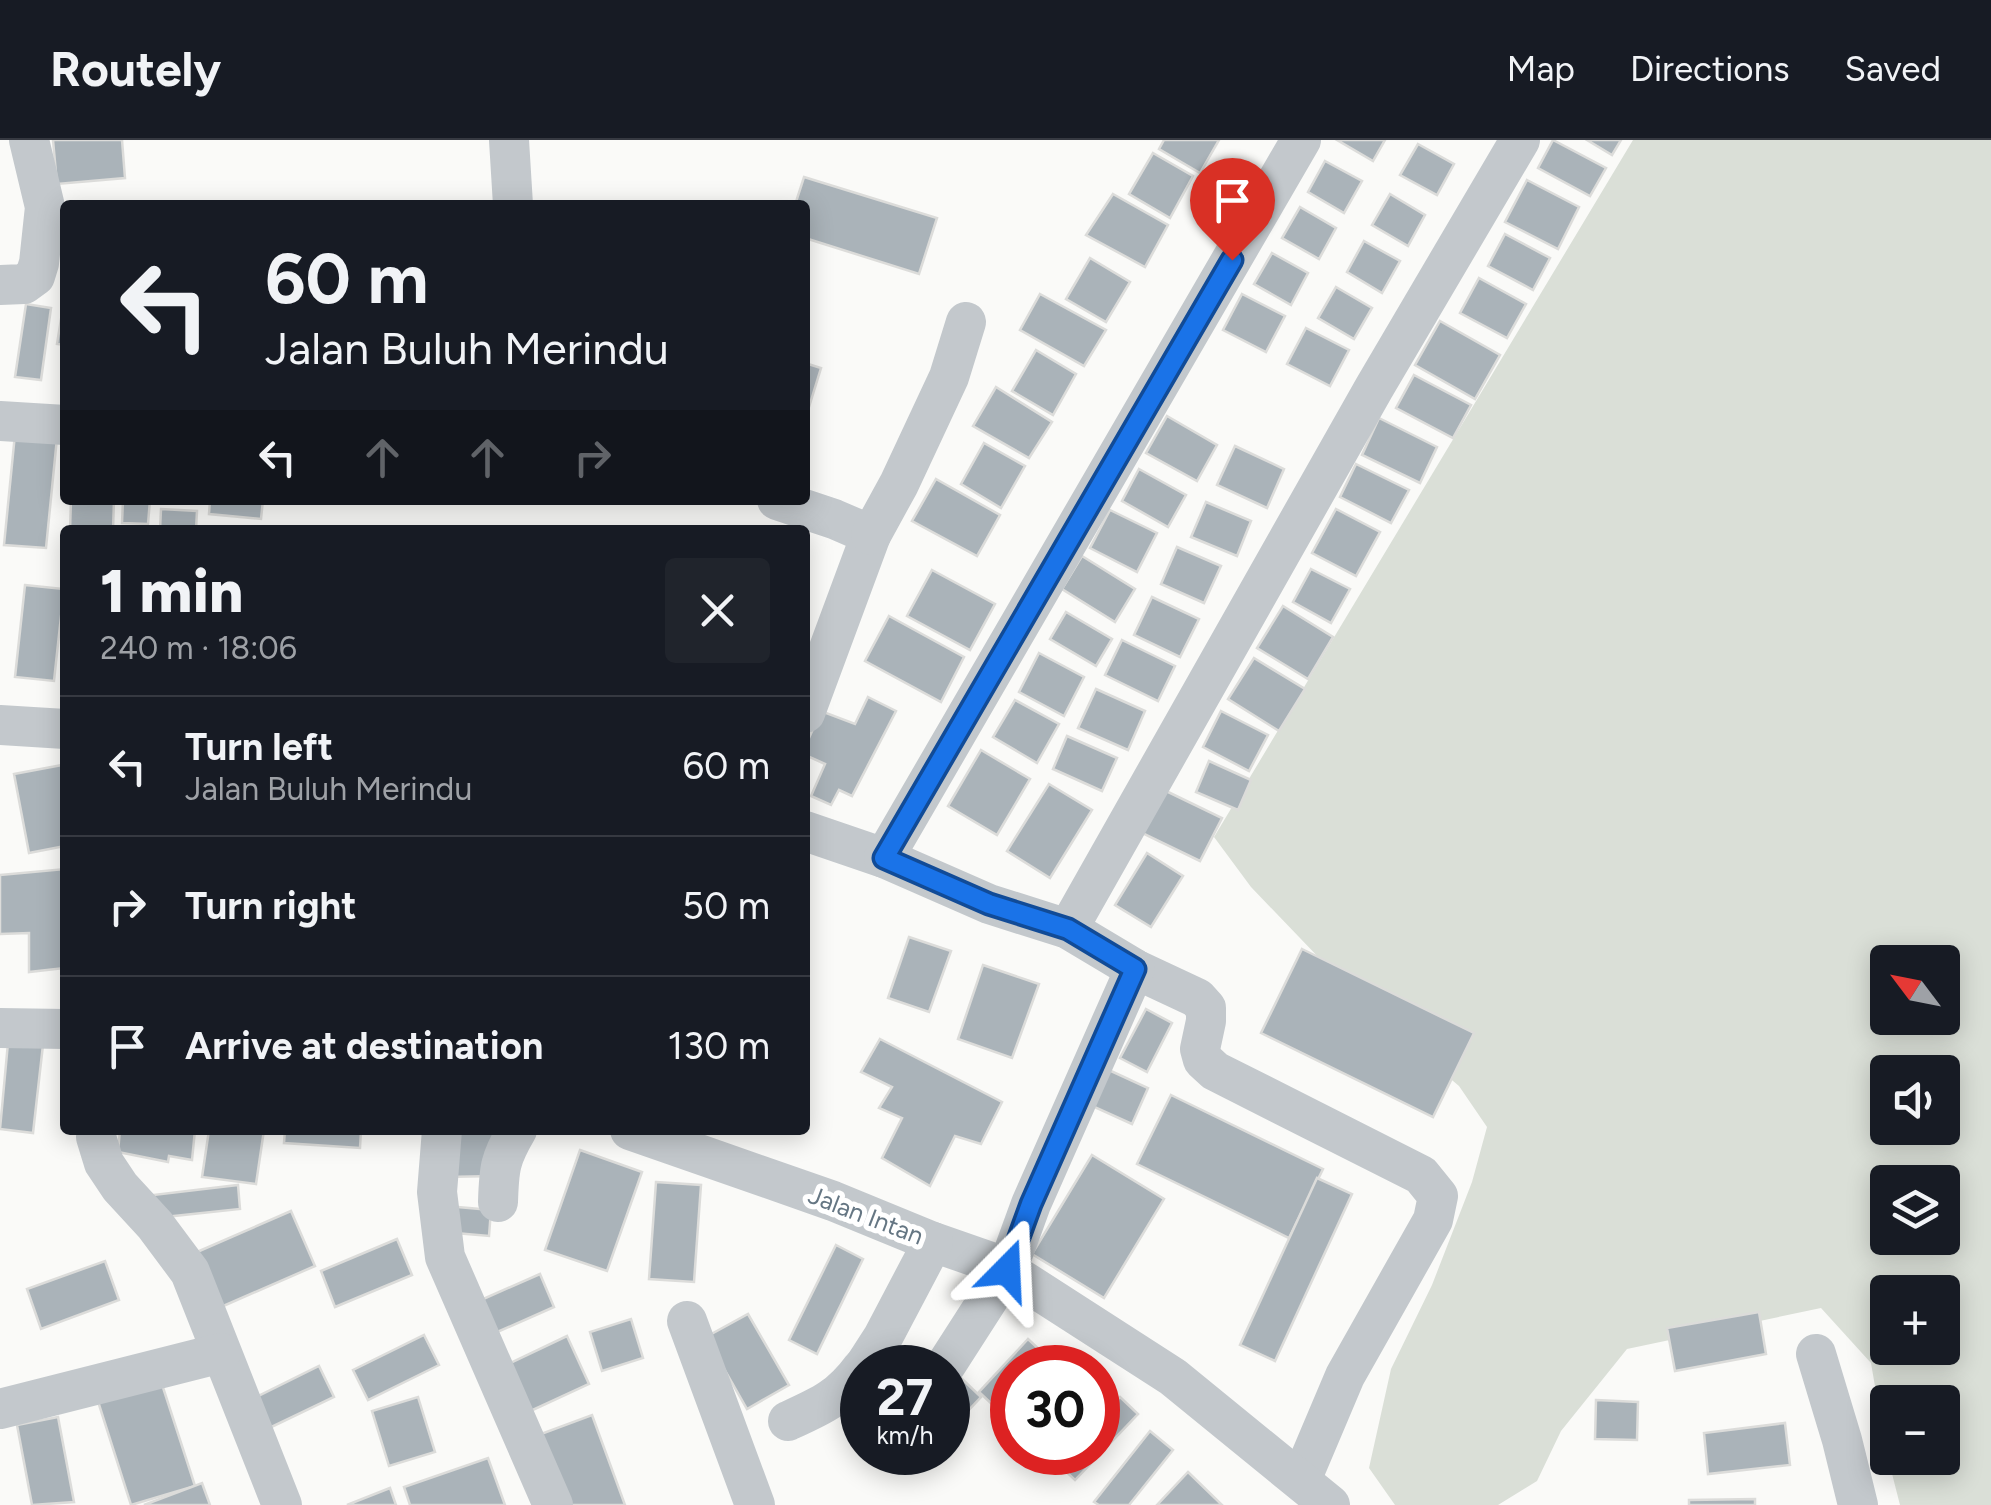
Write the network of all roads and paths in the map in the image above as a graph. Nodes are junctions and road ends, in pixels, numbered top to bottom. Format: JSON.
{"nodes":[{"id":1,"x":28,"y":140,"type":"edge"},
{"id":2,"x":509,"y":140,"type":"edge"},
{"id":3,"x":1301,"y":140,"type":"edge"},
{"id":4,"x":1520,"y":140,"type":"edge"},
{"id":5,"x":513,"y":200,"type":"edge"},
{"id":6,"x":0,"y":285,"type":"edge"},
{"id":7,"x":966,"y":322,"type":"dead end"},
{"id":8,"x":0,"y":421,"type":"edge"},
{"id":9,"x":60,"y":425,"type":"edge"},
{"id":10,"x":791,"y":505,"type":"edge"},
{"id":11,"x":871,"y":536,"type":"junction"},
{"id":12,"x":810,"y":700,"type":"edge"},
{"id":13,"x":0,"y":724,"type":"edge"},
{"id":14,"x":60,"y":729,"type":"edge"},
{"id":15,"x":810,"y":833,"type":"edge"},
{"id":16,"x":884,"y":858,"type":"junction"},
{"id":17,"x":1068,"y":929,"type":"junction"},
{"id":18,"x":1135,"y":969,"type":"junction"},
{"id":19,"x":0,"y":1028,"type":"edge"},
{"id":20,"x":60,"y":1029,"type":"edge"},
{"id":21,"x":96,"y":1135,"type":"edge"},
{"id":22,"x":442,"y":1135,"type":"edge"},
{"id":23,"x":514,"y":1135,"type":"edge"},
{"id":24,"x":644,"y":1135,"type":"edge"},
{"id":25,"x":498,"y":1202,"type":"dead end"},
{"id":26,"x":933,"y":1242,"type":"junction"},
{"id":27,"x":1007,"y":1270,"type":"junction"},
{"id":28,"x":687,"y":1321,"type":"dead end"},
{"id":29,"x":877,"y":1345,"type":"edge"},
{"id":30,"x":959,"y":1345,"type":"edge"},
{"id":31,"x":220,"y":1353,"type":"junction"},
{"id":32,"x":1816,"y":1354,"type":"dead end"},
{"id":33,"x":840,"y":1392,"type":"edge"},
{"id":34,"x":0,"y":1409,"type":"edge"},
{"id":35,"x":788,"y":1421,"type":"dead end"},
{"id":36,"x":1316,"y":1493,"type":"edge"},
{"id":37,"x":282,"y":1505,"type":"edge"},
{"id":38,"x":554,"y":1505,"type":"edge"},
{"id":39,"x":756,"y":1505,"type":"edge"},
{"id":40,"x":1858,"y":1505,"type":"edge"}],
"edges":[{"from":1,"to":6,"type":"street"},
{"from":2,"to":5,"type":"street"},
{"from":3,"to":16,"type":"street"},
{"from":4,"to":17,"type":"street"},
{"from":7,"to":11,"type":"street"},
{"from":8,"to":9,"type":"street"},
{"from":10,"to":11,"type":"street"},
{"from":11,"to":12,"type":"street"},
{"from":13,"to":14,"type":"street"},
{"from":15,"to":16,"type":"street"},
{"from":16,"to":17,"type":"street"},
{"from":17,"to":18,"type":"street"},
{"from":18,"to":27,"type":"street"},
{"from":18,"to":36,"type":"street"},
{"from":19,"to":20,"type":"street"},
{"from":21,"to":31,"type":"street"},
{"from":22,"to":38,"type":"street"},
{"from":23,"to":25,"type":"street"},
{"from":24,"to":26,"type":"street","name":"Jalan Intan"},
{"from":26,"to":27,"type":"street","name":"Jalan Intan"},
{"from":26,"to":29,"type":"street"},
{"from":27,"to":30,"type":"street"},
{"from":27,"to":36,"type":"street","name":"Jalan Intan"},
{"from":28,"to":39,"type":"street"},
{"from":31,"to":34,"type":"street"},
{"from":31,"to":37,"type":"street"},
{"from":32,"to":40,"type":"street"},
{"from":33,"to":35,"type":"street"}]}
